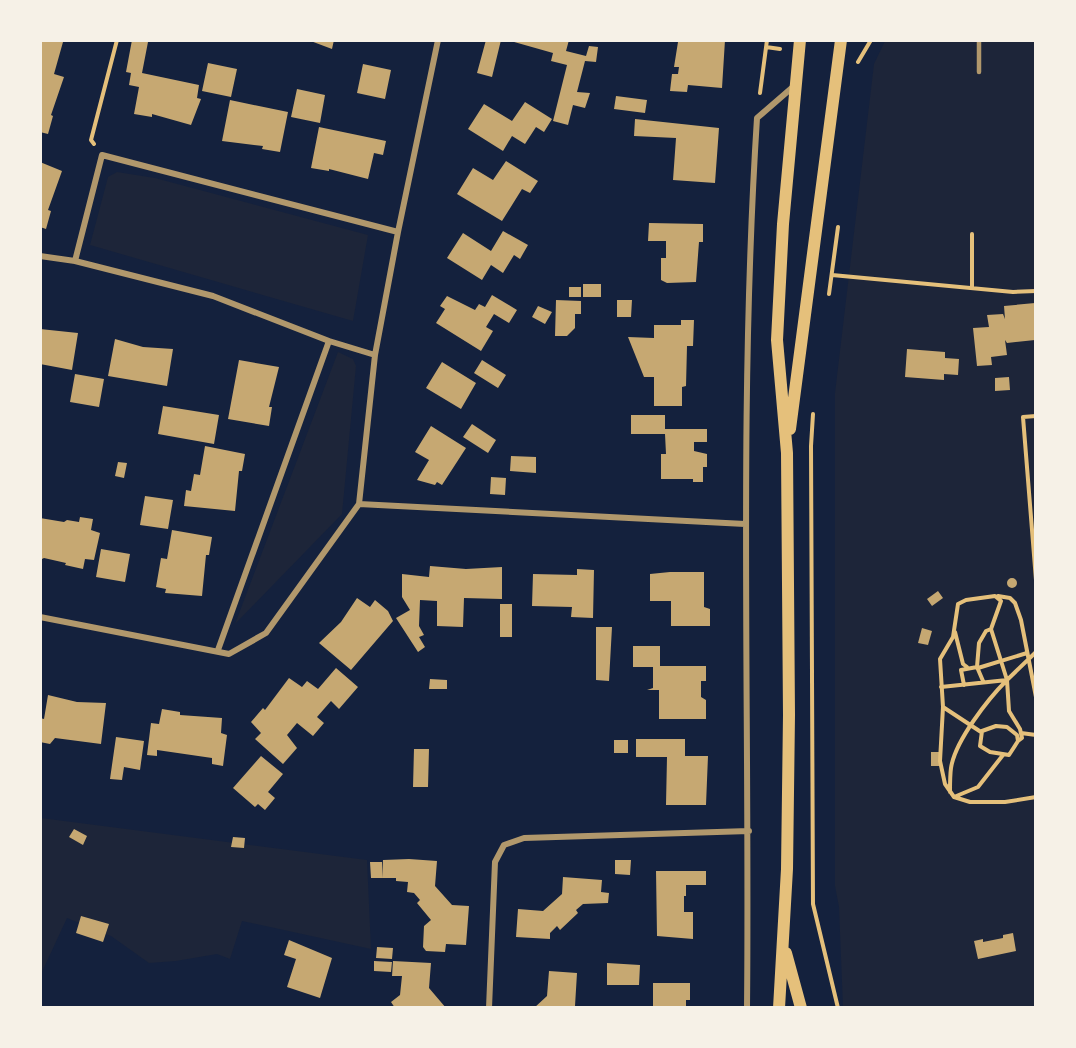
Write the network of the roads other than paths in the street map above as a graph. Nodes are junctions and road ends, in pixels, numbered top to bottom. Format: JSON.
{"nodes":[{"id":1,"x":438,"y":40,"type":"edge"},
{"id":2,"x":800,"y":40,"type":"edge"},
{"id":3,"x":841,"y":40,"type":"edge"},
{"id":4,"x":979,"y":40,"type":"edge"},
{"id":5,"x":979,"y":72,"type":"dead end"},
{"id":6,"x":795,"y":86,"type":"junction"},
{"id":7,"x":398,"y":232,"type":"junction"},
{"id":8,"x":40,"y":256,"type":"edge"},
{"id":9,"x":75,"y":261,"type":"junction"},
{"id":10,"x":329,"y":341,"type":"junction"},
{"id":11,"x":375,"y":355,"type":"junction"},
{"id":12,"x":787,"y":453,"type":"junction"},
{"id":13,"x":359,"y":504,"type":"junction"},
{"id":14,"x":745,"y":524,"type":"junction"},
{"id":15,"x":40,"y":616,"type":"edge"},
{"id":16,"x":218,"y":650,"type":"junction"},
{"id":17,"x":749,"y":831,"type":"junction"},
{"id":18,"x":783,"y":943,"type":"junction"},
{"id":19,"x":489,"y":1008,"type":"edge"},
{"id":20,"x":747,"y":1008,"type":"edge"},
{"id":21,"x":779,"y":1008,"type":"edge"},
{"id":22,"x":801,"y":1008,"type":"edge"}],
"edges":[{"from":1,"to":7,"type":"street"},
{"from":2,"to":6,"type":"main road"},
{"from":3,"to":12,"type":"main road"},
{"from":4,"to":5,"type":"lane"},
{"from":6,"to":12,"type":"main road"},
{"from":6,"to":14,"type":"street"},
{"from":7,"to":9,"type":"street"},
{"from":7,"to":11,"type":"street"},
{"from":8,"to":9,"type":"street"},
{"from":9,"to":10,"type":"street"},
{"from":10,"to":11,"type":"street"},
{"from":10,"to":16,"type":"street"},
{"from":11,"to":13,"type":"street"},
{"from":12,"to":18,"type":"main road"},
{"from":13,"to":14,"type":"street"},
{"from":13,"to":16,"type":"street"},
{"from":14,"to":17,"type":"street"},
{"from":15,"to":16,"type":"street"},
{"from":17,"to":19,"type":"street"},
{"from":17,"to":20,"type":"street"},
{"from":18,"to":21,"type":"main road"},
{"from":18,"to":22,"type":"main road"}]}
